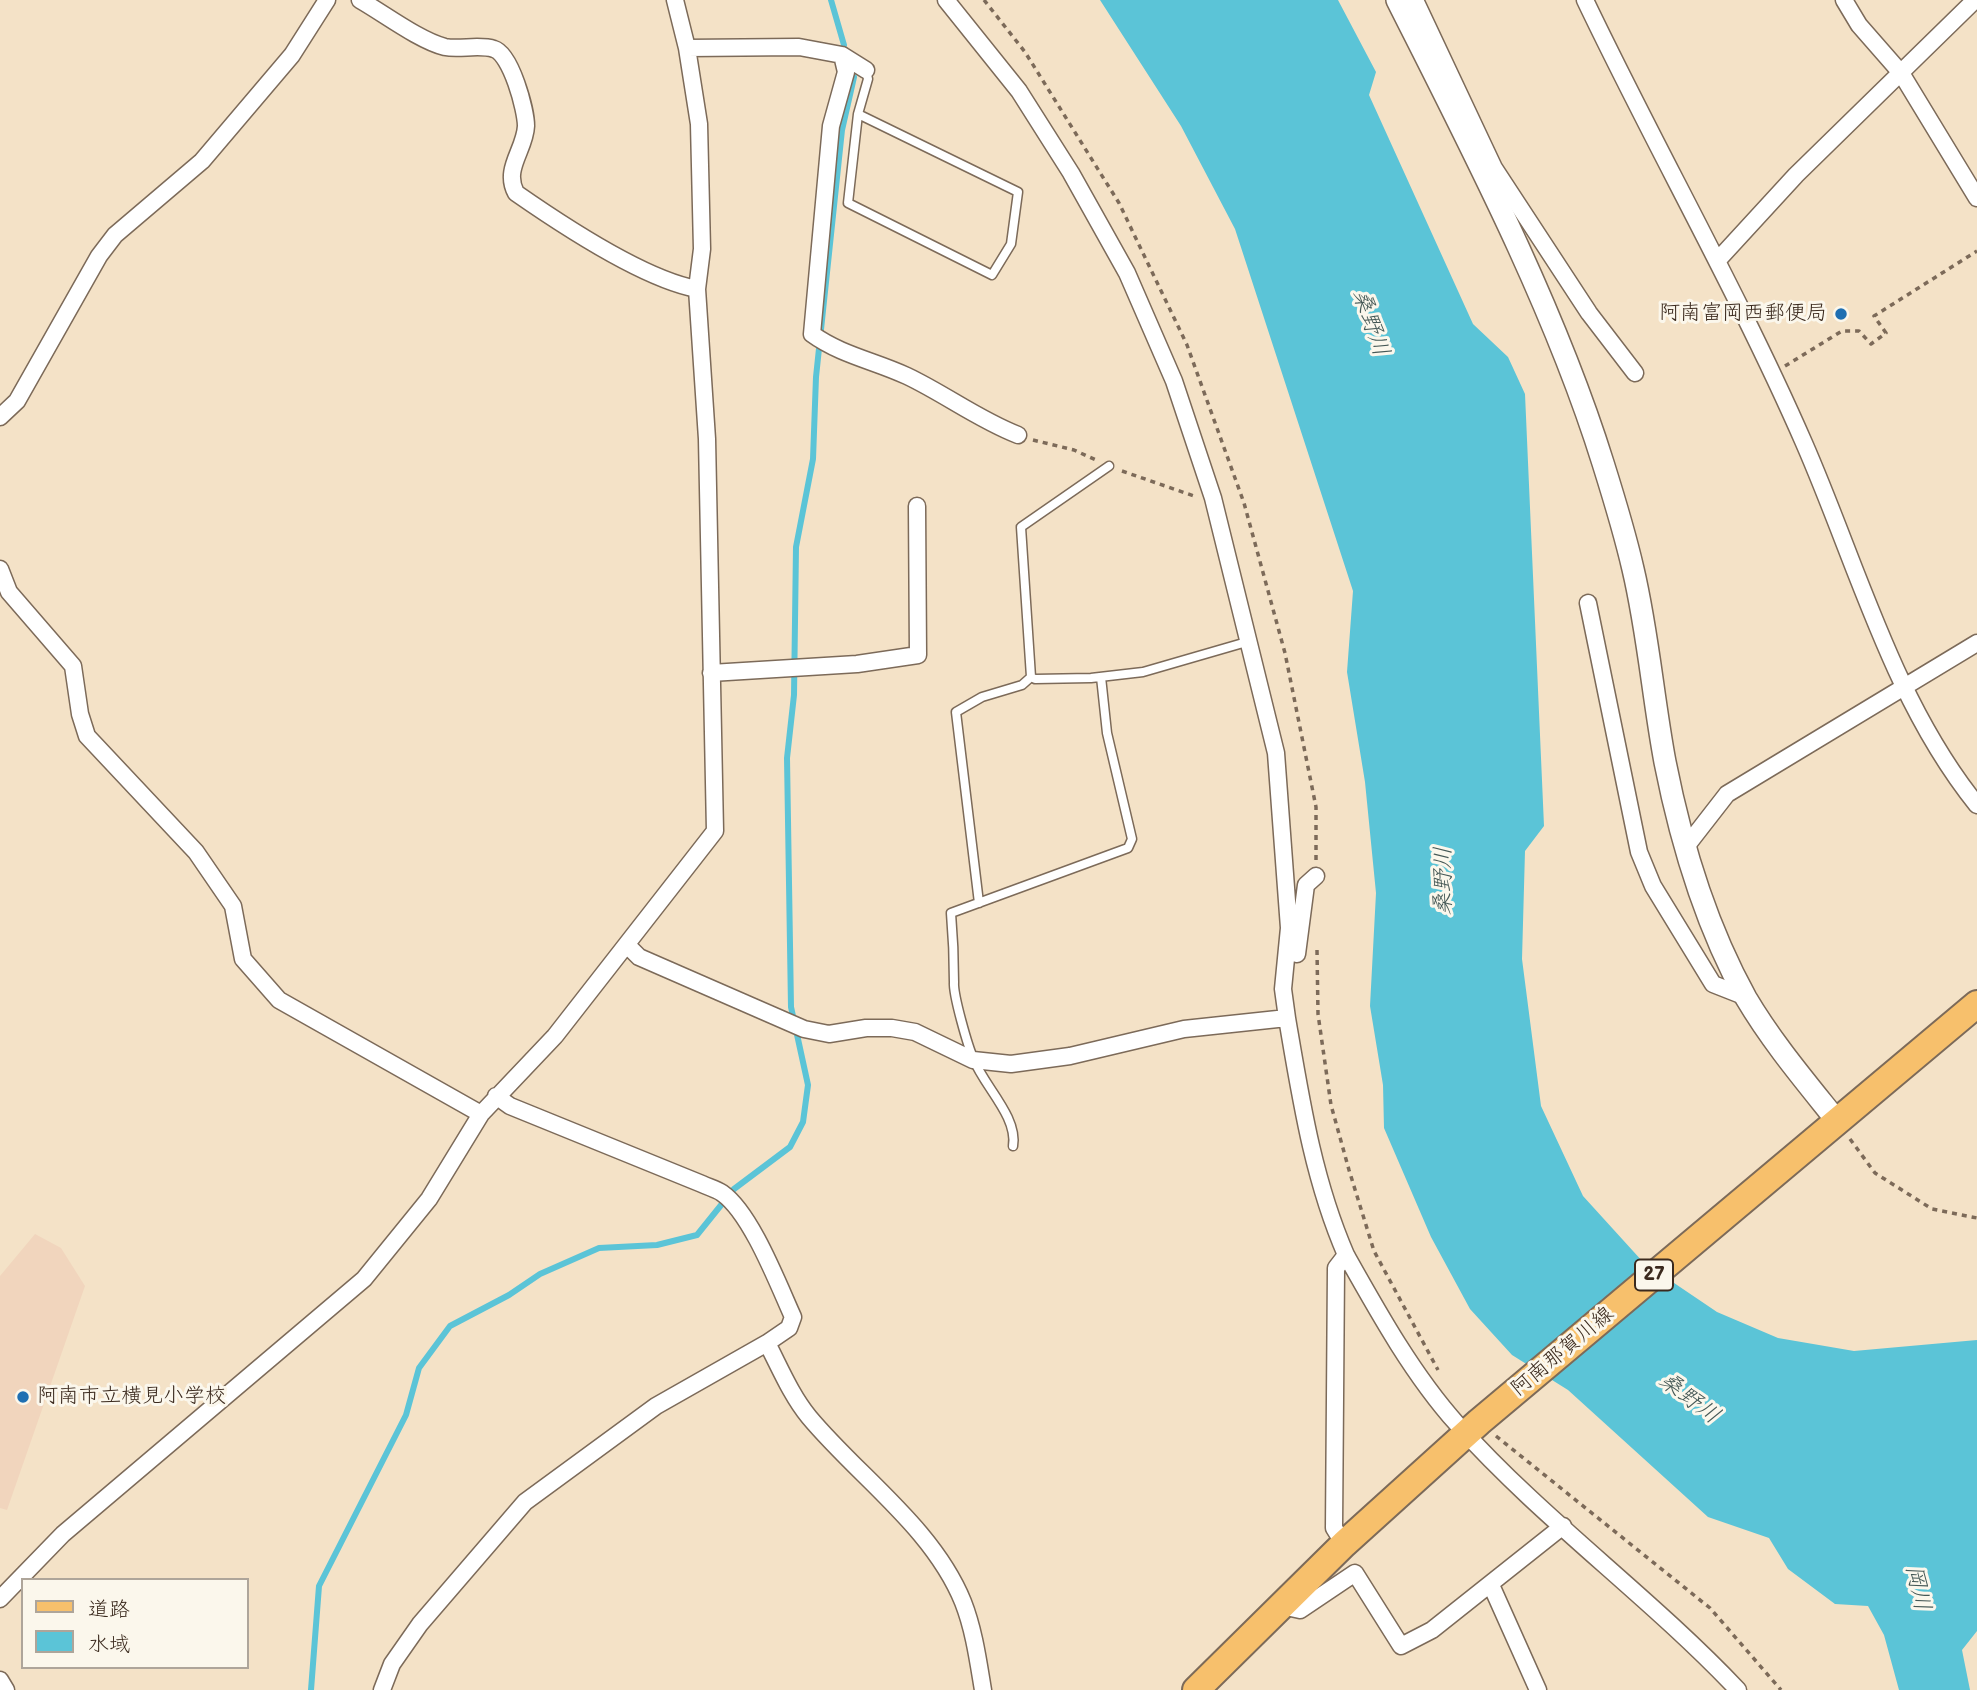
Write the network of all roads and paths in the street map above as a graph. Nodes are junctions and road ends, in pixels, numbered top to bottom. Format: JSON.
{"nodes":[{"id":1,"x":327,"y":0,"type":"edge"},
{"id":2,"x":360,"y":0,"type":"edge"},
{"id":3,"x":676,"y":0,"type":"edge"},
{"id":4,"x":946,"y":0,"type":"edge"},
{"id":5,"x":1397,"y":0,"type":"edge"},
{"id":6,"x":1416,"y":0,"type":"edge"},
{"id":7,"x":1585,"y":0,"type":"edge"},
{"id":8,"x":1844,"y":0,"type":"edge"},
{"id":9,"x":1975,"y":0,"type":"edge"},
{"id":10,"x":687,"y":48,"type":"junction"},
{"id":11,"x":842,"y":55,"type":"junction"},
{"id":12,"x":866,"y":70,"type":"joint"},
{"id":13,"x":1901,"y":73,"type":"junction"},
{"id":14,"x":858,"y":114,"type":"junction"},
{"id":15,"x":1486,"y":167,"type":"junction"},
{"id":16,"x":1977,"y":198,"type":"edge"},
{"id":17,"x":1977,"y":251,"type":"edge"},
{"id":18,"x":1717,"y":261,"type":"junction"},
{"id":19,"x":697,"y":289,"type":"junction"},
{"id":20,"x":1635,"y":373,"type":"dead end"},
{"id":21,"x":1772,"y":375,"type":"junction"},
{"id":22,"x":0,"y":417,"type":"edge"},
{"id":23,"x":1018,"y":435,"type":"dead end"},
{"id":24,"x":1109,"y":466,"type":"dead end"},
{"id":25,"x":917,"y":506,"type":"dead end"},
{"id":26,"x":0,"y":569,"type":"edge"},
{"id":27,"x":1588,"y":603,"type":"dead end"},
{"id":28,"x":1250,"y":641,"type":"junction"},
{"id":29,"x":1977,"y":643,"type":"edge"},
{"id":30,"x":711,"y":673,"type":"junction"},
{"id":31,"x":1031,"y":677,"type":"junction"},
{"id":32,"x":1101,"y":677,"type":"junction"},
{"id":33,"x":1905,"y":688,"type":"junction"},
{"id":34,"x":1977,"y":805,"type":"edge"},
{"id":35,"x":1685,"y":848,"type":"junction"},
{"id":36,"x":1316,"y":876,"type":"dead end"},
{"id":37,"x":979,"y":904,"type":"junction"},
{"id":38,"x":628,"y":946,"type":"junction"},
{"id":39,"x":1746,"y":997,"type":"junction"},
{"id":40,"x":1977,"y":1004,"type":"edge"},
{"id":41,"x":1287,"y":1018,"type":"junction"},
{"id":42,"x":974,"y":1060,"type":"junction"},
{"id":43,"x":496,"y":1096,"type":"junction"},
{"id":44,"x":481,"y":1114,"type":"junction"},
{"id":45,"x":1837,"y":1121,"type":"junction"},
{"id":46,"x":1013,"y":1146,"type":"dead end"},
{"id":47,"x":1977,"y":1219,"type":"edge"},
{"id":48,"x":1346,"y":1255,"type":"junction"},
{"id":49,"x":767,"y":1343,"type":"junction"},
{"id":50,"x":1479,"y":1422,"type":"junction"},
{"id":51,"x":1563,"y":1526,"type":"junction"},
{"id":52,"x":1343,"y":1544,"type":"junction"},
{"id":53,"x":1492,"y":1586,"type":"junction"},
{"id":54,"x":0,"y":1599,"type":"edge"},
{"id":55,"x":1282,"y":1606,"type":"junction"},
{"id":56,"x":0,"y":1680,"type":"edge"},
{"id":57,"x":6,"y":1690,"type":"edge"},
{"id":58,"x":382,"y":1690,"type":"edge"},
{"id":59,"x":983,"y":1690,"type":"edge"},
{"id":60,"x":1196,"y":1690,"type":"edge"},
{"id":61,"x":1538,"y":1690,"type":"edge"},
{"id":62,"x":1738,"y":1690,"type":"edge"},
{"id":63,"x":1781,"y":1690,"type":"edge"}],
"edges":[{"from":1,"to":22,"type":"street"},
{"from":2,"to":19,"type":"street"},
{"from":3,"to":10,"type":"street"},
{"from":4,"to":28,"type":"street"},
{"from":5,"to":15,"type":"street"},
{"from":6,"to":15,"type":"street"},
{"from":7,"to":18,"type":"street"},
{"from":8,"to":13,"type":"street"},
{"from":9,"to":13,"type":"street"},
{"from":10,"to":11,"type":"street"},
{"from":10,"to":19,"type":"street"},
{"from":11,"to":12,"type":"street"},
{"from":11,"to":23,"type":"street"},
{"from":12,"to":14,"type":"lane"},
{"from":13,"to":16,"type":"street"},
{"from":13,"to":18,"type":"street"},
{"from":14,"to":14,"type":"lane"},
{"from":15,"to":20,"type":"street"},
{"from":15,"to":35,"type":"street"},
{"from":17,"to":21,"type":"path"},
{"from":18,"to":21,"type":"street"},
{"from":19,"to":30,"type":"street"},
{"from":21,"to":33,"type":"street"},
{"from":24,"to":31,"type":"lane"},
{"from":25,"to":30,"type":"street"},
{"from":26,"to":44,"type":"street"},
{"from":27,"to":39,"type":"street"},
{"from":28,"to":32,"type":"lane"},
{"from":28,"to":41,"type":"street"},
{"from":29,"to":33,"type":"street"},
{"from":30,"to":38,"type":"street"},
{"from":31,"to":32,"type":"lane"},
{"from":31,"to":37,"type":"lane"},
{"from":32,"to":37,"type":"lane"},
{"from":33,"to":34,"type":"street"},
{"from":33,"to":35,"type":"street"},
{"from":35,"to":39,"type":"street"},
{"from":36,"to":41,"type":"street"},
{"from":37,"to":42,"type":"lane"},
{"from":38,"to":42,"type":"street"},
{"from":38,"to":43,"type":"street"},
{"from":39,"to":45,"type":"street"},
{"from":40,"to":45,"type":"main road","name":"阿南那賀川線","number":"27"},
{"from":41,"to":42,"type":"street"},
{"from":41,"to":48,"type":"street"},
{"from":42,"to":46,"type":"lane"},
{"from":43,"to":44,"type":"street"},
{"from":43,"to":49,"type":"street"},
{"from":44,"to":54,"type":"street"},
{"from":45,"to":47,"type":"path"},
{"from":45,"to":50,"type":"main road","name":"阿南那賀川線","number":"27"},
{"from":48,"to":50,"type":"street"},
{"from":48,"to":52,"type":"street"},
{"from":49,"to":58,"type":"street"},
{"from":49,"to":59,"type":"street"},
{"from":50,"to":51,"type":"street"},
{"from":50,"to":52,"type":"main road","name":"阿南那賀川線","number":"27"},
{"from":50,"to":63,"type":"path"},
{"from":51,"to":53,"type":"street"},
{"from":51,"to":62,"type":"street"},
{"from":52,"to":55,"type":"main road","name":"阿南那賀川線","number":"27"},
{"from":53,"to":55,"type":"street"},
{"from":53,"to":61,"type":"street"},
{"from":55,"to":60,"type":"main road","name":"阿南那賀川線","number":"27"},
{"from":56,"to":57,"type":"street"}]}
